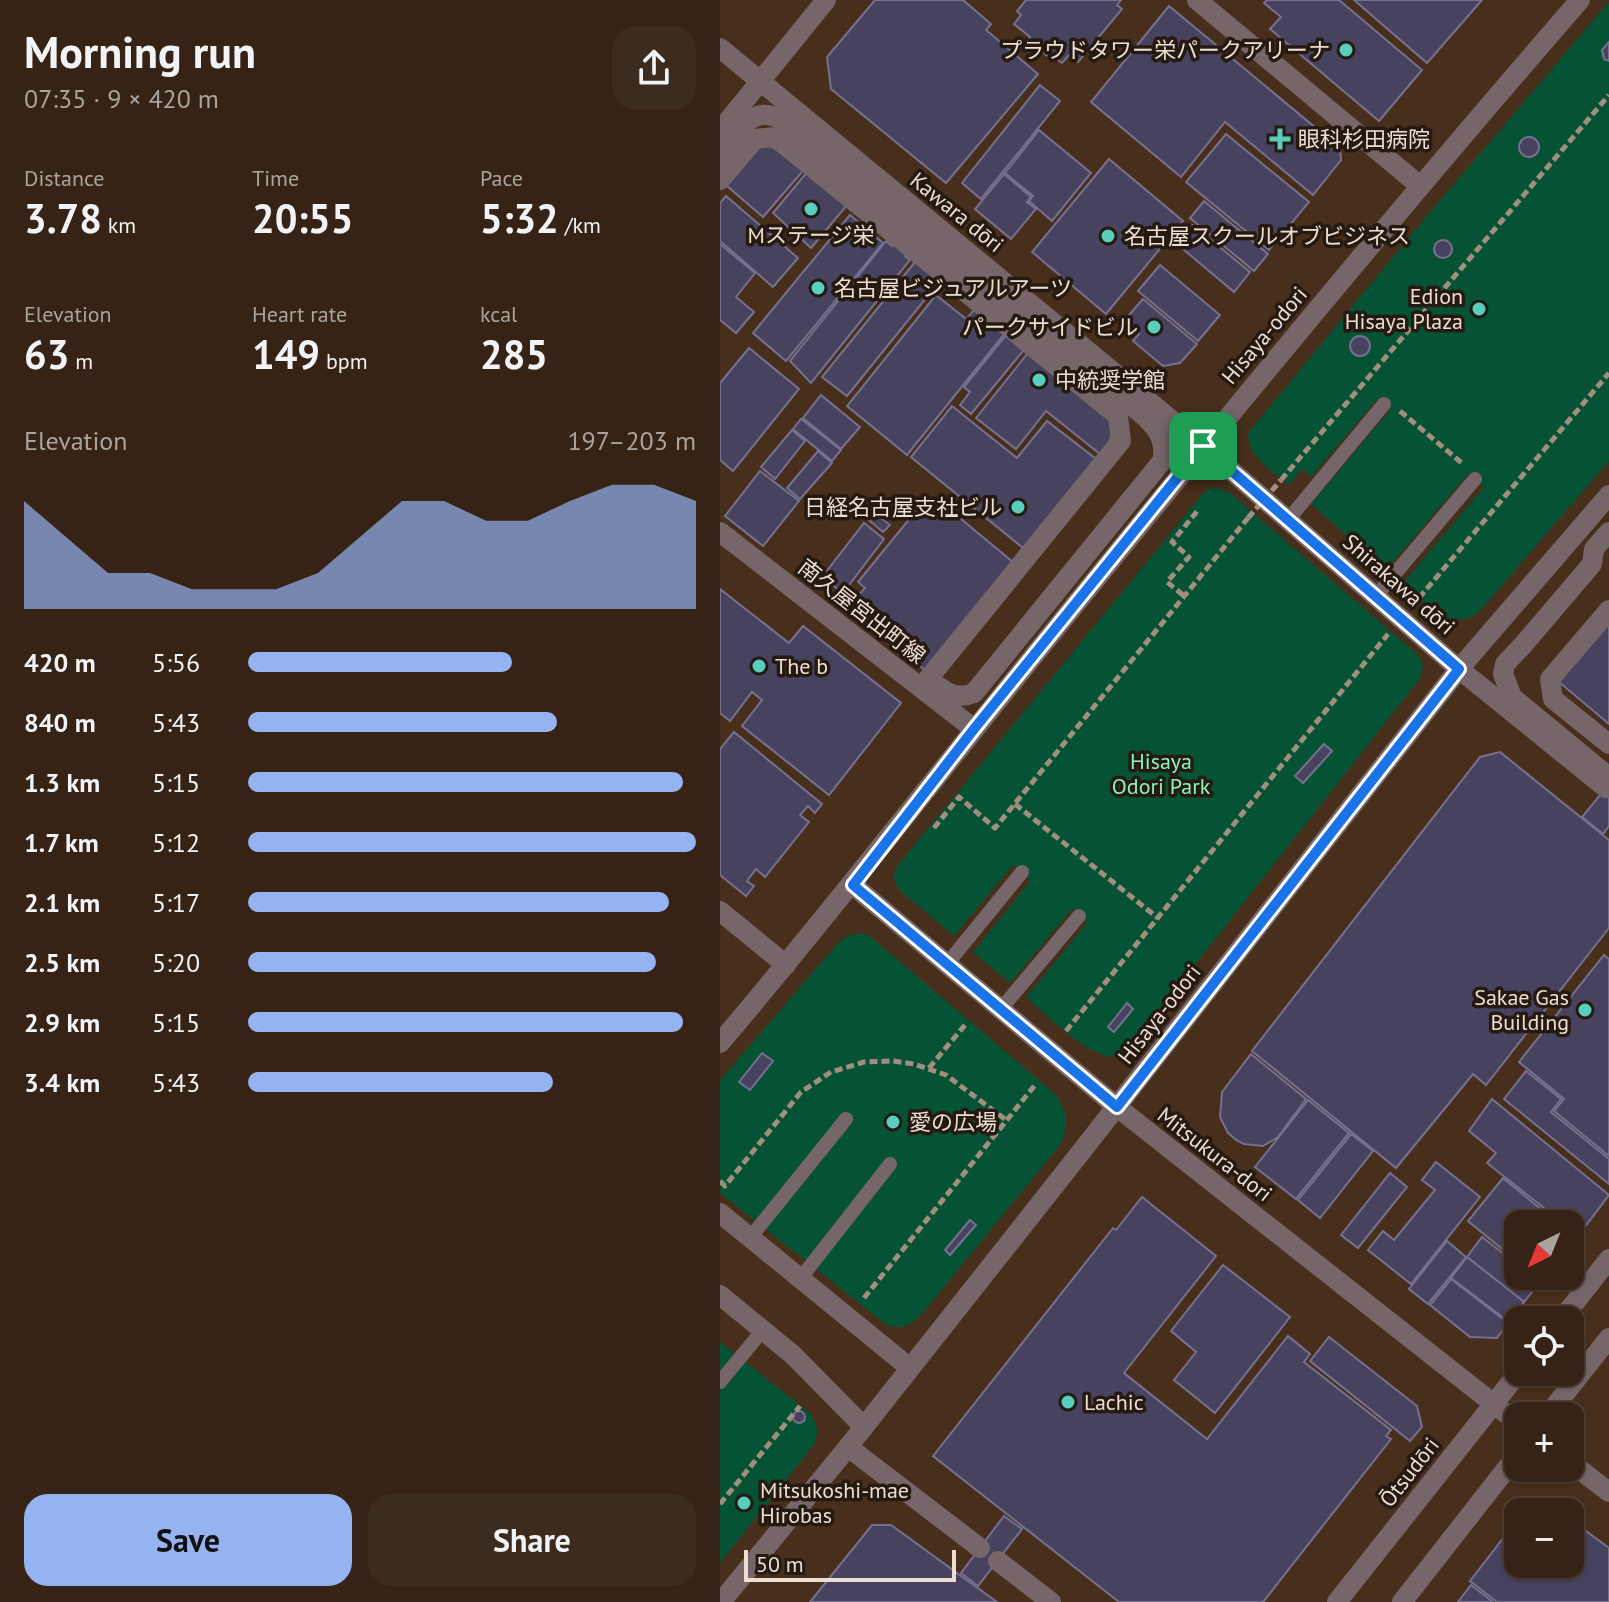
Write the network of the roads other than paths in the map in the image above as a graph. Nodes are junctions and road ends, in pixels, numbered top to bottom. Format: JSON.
{"nodes":[{"id":1,"x":826,"y":0,"type":"edge"},
{"id":2,"x":1197,"y":0,"type":"edge"},
{"id":3,"x":1580,"y":0,"type":"edge"},
{"id":4,"x":720,"y":48,"type":"edge"},
{"id":5,"x":761,"y":81,"type":"junction"},
{"id":6,"x":720,"y":131,"type":"edge"},
{"id":7,"x":720,"y":156,"type":"edge"},
{"id":8,"x":720,"y":180,"type":"edge"},
{"id":9,"x":1419,"y":185,"type":"junction"},
{"id":10,"x":1380,"y":398,"type":"road end"},
{"id":11,"x":1163,"y":413,"type":"joint"},
{"id":12,"x":1203,"y":446,"type":"junction"},
{"id":13,"x":1472,"y":474,"type":"road end"},
{"id":14,"x":1609,"y":495,"type":"edge"},
{"id":15,"x":1288,"y":520,"type":"junction"},
{"id":16,"x":720,"y":532,"type":"edge"},
{"id":17,"x":1609,"y":532,"type":"edge"},
{"id":18,"x":1376,"y":596,"type":"junction"},
{"id":19,"x":1609,"y":610,"type":"edge"},
{"id":20,"x":1459,"y":669,"type":"junction"},
{"id":21,"x":974,"y":729,"type":"junction"},
{"id":22,"x":1609,"y":744,"type":"edge"},
{"id":23,"x":1607,"y":782,"type":"edge"},
{"id":24,"x":1022,"y":872,"type":"dead end"},
{"id":25,"x":853,"y":885,"type":"junction"},
{"id":26,"x":720,"y":911,"type":"edge"},
{"id":27,"x":1079,"y":916,"type":"dead end"},
{"id":28,"x":947,"y":964,"type":"junction"},
{"id":29,"x":786,"y":965,"type":"junction"},
{"id":30,"x":1001,"y":1009,"type":"junction"},
{"id":31,"x":720,"y":1043,"type":"edge"},
{"id":32,"x":1117,"y":1107,"type":"junction"},
{"id":33,"x":846,"y":1119,"type":"dead end"},
{"id":34,"x":890,"y":1164,"type":"dead end"},
{"id":35,"x":720,"y":1213,"type":"edge"},
{"id":36,"x":750,"y":1238,"type":"junction"},
{"id":37,"x":1609,"y":1259,"type":"edge"},
{"id":38,"x":800,"y":1279,"type":"junction"},
{"id":39,"x":720,"y":1295,"type":"edge"},
{"id":40,"x":1572,"y":1306,"type":"edge"},
{"id":41,"x":763,"y":1330,"type":"junction"},
{"id":42,"x":1609,"y":1338,"type":"edge"},
{"id":43,"x":910,"y":1368,"type":"junction"},
{"id":44,"x":720,"y":1382,"type":"edge"},
{"id":45,"x":1508,"y":1386,"type":"edge"},
{"id":46,"x":1558,"y":1402,"type":"edge"},
{"id":47,"x":1493,"y":1405,"type":"junction"},
{"id":48,"x":1504,"y":1413,"type":"edge"},
{"id":49,"x":864,"y":1427,"type":"junction"},
{"id":50,"x":848,"y":1447,"type":"junction"},
{"id":51,"x":1504,"y":1472,"type":"edge"},
{"id":52,"x":1584,"y":1473,"type":"edge"},
{"id":53,"x":1609,"y":1492,"type":"edge"},
{"id":54,"x":980,"y":1548,"type":"dead end"},
{"id":55,"x":998,"y":1561,"type":"dead end"},
{"id":56,"x":721,"y":1602,"type":"edge"},
{"id":57,"x":1051,"y":1602,"type":"edge"},
{"id":58,"x":1337,"y":1602,"type":"edge"},
{"id":59,"x":1402,"y":1602,"type":"edge"}],
"edges":[{"from":1,"to":5,"type":"street"},
{"from":2,"to":9,"type":"street"},
{"from":3,"to":9,"type":"street","name":"Hisaya-odori"},
{"from":4,"to":5,"type":"street","name":"Kawara dōri"},
{"from":5,"to":6,"type":"street"},
{"from":5,"to":11,"type":"street","name":"Kawara dōri"},
{"from":7,"to":8,"type":"street"},
{"from":9,"to":12,"type":"street","name":"Hisaya-odori"},
{"from":10,"to":15,"type":"lane"},
{"from":11,"to":12,"type":"street","name":"Shirakawa dōri"},
{"from":12,"to":15,"type":"street","name":"Shirakawa dōri"},
{"from":12,"to":21,"type":"street","name":"Hisaya-odori"},
{"from":13,"to":18,"type":"lane"},
{"from":14,"to":20,"type":"street","name":"Hisaya-odori"},
{"from":15,"to":18,"type":"street","name":"Shirakawa dōri"},
{"from":16,"to":21,"type":"street","name":"南久屋宮出町線"},
{"from":17,"to":23,"type":"street"},
{"from":18,"to":20,"type":"street","name":"Shirakawa dōri"},
{"from":19,"to":22,"type":"street"},
{"from":20,"to":23,"type":"street","name":"Shirakawa dōri"},
{"from":20,"to":32,"type":"street","name":"Hisaya-odori"},
{"from":21,"to":25,"type":"street","name":"Hisaya-odori"},
{"from":24,"to":28,"type":"lane"},
{"from":25,"to":28,"type":"street","name":"Mitsukura-dori"},
{"from":25,"to":29,"type":"street","name":"Hisaya-odori"},
{"from":26,"to":29,"type":"street"},
{"from":27,"to":30,"type":"lane"},
{"from":28,"to":30,"type":"street","name":"Mitsukura-dori"},
{"from":29,"to":31,"type":"street","name":"Hisaya-odori"},
{"from":30,"to":32,"type":"street","name":"Mitsukura-dori"},
{"from":32,"to":43,"type":"street","name":"Hisaya-odori"},
{"from":32,"to":47,"type":"street","name":"Mitsukura-dori"},
{"from":33,"to":36,"type":"lane"},
{"from":34,"to":38,"type":"lane"},
{"from":35,"to":36,"type":"street"},
{"from":36,"to":38,"type":"street"},
{"from":37,"to":40,"type":"street"},
{"from":38,"to":43,"type":"street"},
{"from":39,"to":41,"type":"street"},
{"from":41,"to":44,"type":"lane"},
{"from":41,"to":49,"type":"street"},
{"from":42,"to":46,"type":"street"},
{"from":43,"to":49,"type":"street","name":"Hisaya-odori"},
{"from":45,"to":47,"type":"street","name":"Ōtsudōri"},
{"from":47,"to":48,"type":"street","name":"Mitsukura-dori"},
{"from":47,"to":58,"type":"street","name":"Ōtsudōri"},
{"from":49,"to":50,"type":"street","name":"Hisaya-odori"},
{"from":50,"to":54,"type":"street"},
{"from":50,"to":56,"type":"street","name":"Hisaya-odori"},
{"from":51,"to":59,"type":"street"},
{"from":52,"to":53,"type":"street"},
{"from":55,"to":57,"type":"street"}]}
